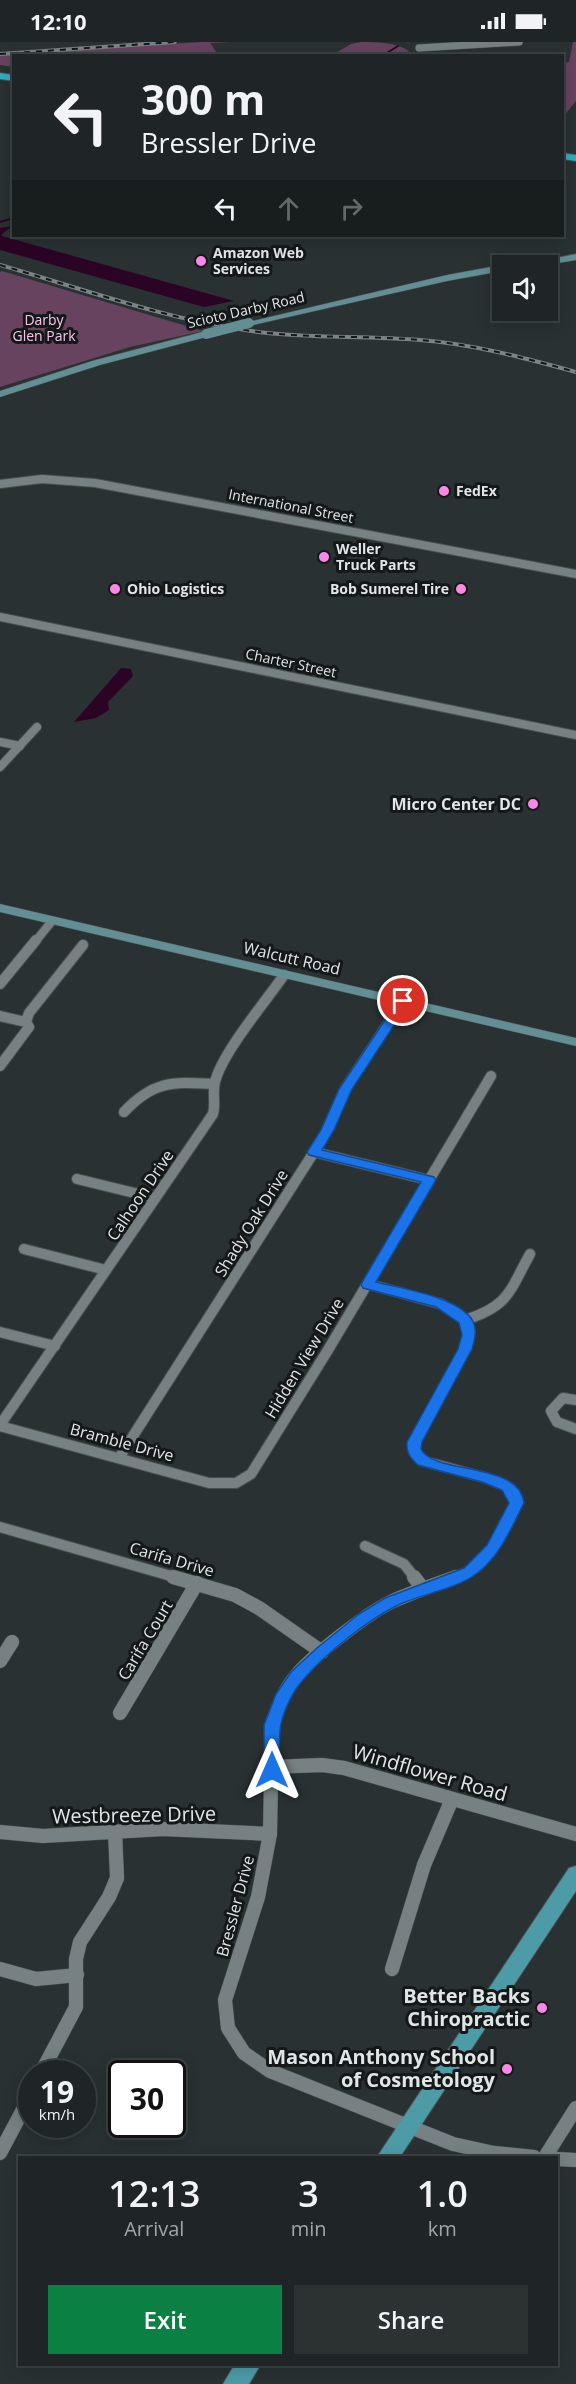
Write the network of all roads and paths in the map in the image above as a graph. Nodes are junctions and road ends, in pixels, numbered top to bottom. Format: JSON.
{"nodes":[{"id":1,"x":519,"y":42,"type":"edge"},
{"id":2,"x":419,"y":48,"type":"dead end"},
{"id":3,"x":576,"y":257,"type":"edge"},
{"id":4,"x":558,"y":260,"type":"edge"},
{"id":5,"x":492,"y":270,"type":"edge"},
{"id":6,"x":0,"y":394,"type":"edge"},
{"id":7,"x":0,"y":484,"type":"edge"},
{"id":8,"x":576,"y":574,"type":"edge"},
{"id":9,"x":0,"y":617,"type":"edge"},
{"id":10,"x":37,"y":727,"type":"dead end"},
{"id":11,"x":576,"y":735,"type":"edge"},
{"id":12,"x":0,"y":742,"type":"edge"},
{"id":13,"x":20,"y":746,"type":"junction"},
{"id":14,"x":0,"y":767,"type":"edge"},
{"id":15,"x":0,"y":908,"type":"edge"},
{"id":16,"x":52,"y":921,"type":"junction"},
{"id":17,"x":83,"y":945,"type":"dead end"},
{"id":18,"x":284,"y":975,"type":"junction"},
{"id":19,"x":0,"y":984,"type":"edge"},
{"id":20,"x":403,"y":1001,"type":"junction"},
{"id":21,"x":0,"y":1016,"type":"edge"},
{"id":22,"x":26,"y":1022,"type":"junction"},
{"id":23,"x":576,"y":1042,"type":"edge"},
{"id":24,"x":0,"y":1066,"type":"edge"},
{"id":25,"x":491,"y":1076,"type":"dead end"},
{"id":26,"x":214,"y":1084,"type":"junction"},
{"id":27,"x":124,"y":1112,"type":"dead end"},
{"id":28,"x":314,"y":1152,"type":"junction"},
{"id":29,"x":77,"y":1179,"type":"dead end"},
{"id":30,"x":429,"y":1180,"type":"junction"},
{"id":31,"x":155,"y":1198,"type":"junction"},
{"id":32,"x":24,"y":1249,"type":"dead end"},
{"id":33,"x":530,"y":1254,"type":"dead end"},
{"id":34,"x":106,"y":1270,"type":"junction"},
{"id":35,"x":368,"y":1284,"type":"junction"},
{"id":36,"x":465,"y":1320,"type":"junction"},
{"id":37,"x":0,"y":1332,"type":"edge"},
{"id":38,"x":55,"y":1346,"type":"junction"},
{"id":39,"x":576,"y":1400,"type":"edge"},
{"id":40,"x":0,"y":1425,"type":"edge"},
{"id":41,"x":576,"y":1429,"type":"edge"},
{"id":42,"x":119,"y":1458,"type":"junction"},
{"id":43,"x":236,"y":1483,"type":"joint"},
{"id":44,"x":0,"y":1527,"type":"edge"},
{"id":45,"x":365,"y":1546,"type":"dead end"},
{"id":46,"x":197,"y":1583,"type":"junction"},
{"id":47,"x":423,"y":1589,"type":"junction"},
{"id":48,"x":12,"y":1642,"type":"dead end"},
{"id":49,"x":322,"y":1652,"type":"junction"},
{"id":50,"x":0,"y":1661,"type":"edge"},
{"id":51,"x":120,"y":1713,"type":"dead end"},
{"id":52,"x":272,"y":1767,"type":"junction"},
{"id":53,"x":452,"y":1799,"type":"junction"},
{"id":54,"x":115,"y":1831,"type":"junction"},
{"id":55,"x":0,"y":1832,"type":"edge"},
{"id":56,"x":270,"y":1833,"type":"junction"},
{"id":57,"x":576,"y":1834,"type":"edge"},
{"id":58,"x":576,"y":1874,"type":"edge"},
{"id":59,"x":0,"y":1969,"type":"edge"},
{"id":60,"x":392,"y":1969,"type":"dead end"},
{"id":61,"x":77,"y":1975,"type":"junction"},
{"id":62,"x":48,"y":2060,"type":"edge"},
{"id":63,"x":576,"y":2108,"type":"edge"},
{"id":64,"x":18,"y":2118,"type":"edge"},
{"id":65,"x":407,"y":2126,"type":"junction"},
{"id":66,"x":0,"y":2152,"type":"edge"},
{"id":67,"x":389,"y":2156,"type":"edge"},
{"id":68,"x":525,"y":2156,"type":"edge"},
{"id":69,"x":546,"y":2156,"type":"edge"},
{"id":70,"x":558,"y":2159,"type":"edge"},
{"id":71,"x":576,"y":2160,"type":"edge"},
{"id":72,"x":248,"y":2366,"type":"edge"},
{"id":73,"x":235,"y":2384,"type":"edge"}],
"edges":[{"from":1,"to":2,"type":"street"},
{"from":3,"to":4,"type":"main road"},
{"from":5,"to":6,"type":"main road","name":"Scioto Darby Road","bridge":true},
{"from":7,"to":8,"type":"street","name":"International Street"},
{"from":9,"to":11,"type":"street","name":"Charter Street"},
{"from":10,"to":13,"type":"street"},
{"from":12,"to":13,"type":"street"},
{"from":13,"to":14,"type":"street"},
{"from":15,"to":16,"type":"main road","name":"Walcutt Road"},
{"from":16,"to":18,"type":"main road","name":"Walcutt Road"},
{"from":16,"to":19,"type":"street"},
{"from":17,"to":22,"type":"street"},
{"from":18,"to":20,"type":"main road","name":"Walcutt Road"},
{"from":18,"to":26,"type":"street","name":"Calhoon Drive"},
{"from":20,"to":23,"type":"main road","name":"Walcutt Road"},
{"from":20,"to":28,"type":"street","name":"Shady Oak Drive"},
{"from":21,"to":22,"type":"street"},
{"from":22,"to":24,"type":"street"},
{"from":25,"to":30,"type":"street","name":"Hidden View Drive"},
{"from":26,"to":27,"type":"street"},
{"from":26,"to":31,"type":"street","name":"Calhoon Drive"},
{"from":28,"to":30,"type":"street"},
{"from":28,"to":42,"type":"street","name":"Shady Oak Drive"},
{"from":29,"to":31,"type":"street"},
{"from":30,"to":35,"type":"street","name":"Hidden View Drive"},
{"from":31,"to":34,"type":"street","name":"Calhoon Drive"},
{"from":32,"to":34,"type":"street"},
{"from":33,"to":36,"type":"street"},
{"from":34,"to":38,"type":"street","name":"Calhoon Drive"},
{"from":35,"to":36,"type":"street"},
{"from":35,"to":43,"type":"street","name":"Hidden View Drive"},
{"from":36,"to":47,"type":"street","name":"Bressler Drive"},
{"from":37,"to":38,"type":"street"},
{"from":38,"to":40,"type":"street","name":"Calhoon Drive"},
{"from":39,"to":41,"type":"street"},
{"from":40,"to":42,"type":"street","name":"Bramble Drive"},
{"from":42,"to":43,"type":"street","name":"Bramble Drive"},
{"from":44,"to":46,"type":"street","name":"Carifa Drive"},
{"from":45,"to":47,"type":"street"},
{"from":46,"to":49,"type":"street","name":"Carifa Drive"},
{"from":46,"to":51,"type":"street","name":"Carifa Court"},
{"from":47,"to":49,"type":"street","name":"Bressler Drive"},
{"from":48,"to":50,"type":"street"},
{"from":49,"to":52,"type":"street","name":"Bressler Drive"},
{"from":52,"to":53,"type":"street","name":"Windflower Road"},
{"from":52,"to":56,"type":"street","name":"Bressler Drive"},
{"from":53,"to":57,"type":"street","name":"Windflower Road"},
{"from":53,"to":60,"type":"street"},
{"from":54,"to":55,"type":"street","name":"Westbreeze Drive"},
{"from":54,"to":56,"type":"street","name":"Westbreeze Drive"},
{"from":54,"to":61,"type":"street"},
{"from":56,"to":65,"type":"street","name":"Bressler Drive"},
{"from":58,"to":65,"type":"main road"},
{"from":59,"to":61,"type":"street"},
{"from":61,"to":62,"type":"street"},
{"from":63,"to":69,"type":"street"},
{"from":64,"to":66,"type":"street"},
{"from":65,"to":67,"type":"main road"},
{"from":65,"to":68,"type":"street","name":"Bressler Drive"},
{"from":70,"to":71,"type":"street"},
{"from":72,"to":73,"type":"main road"}]}
